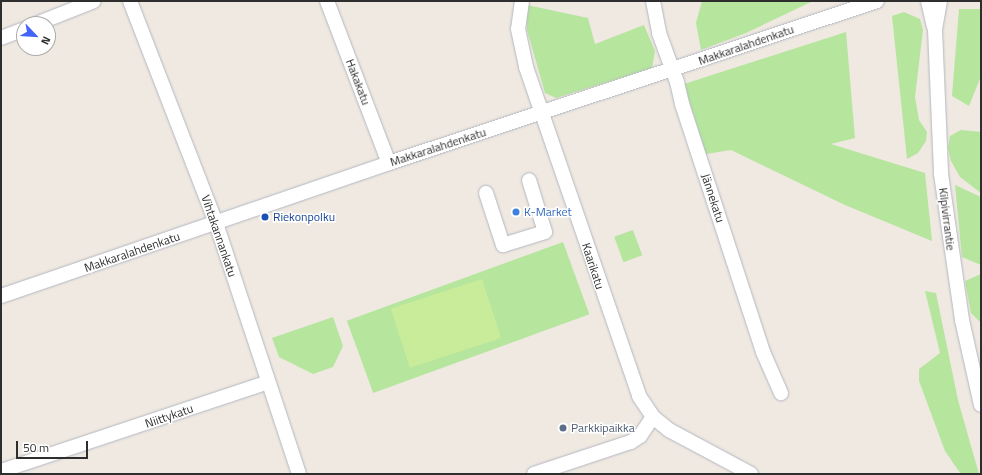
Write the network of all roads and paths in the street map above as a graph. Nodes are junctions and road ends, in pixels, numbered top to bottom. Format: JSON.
{"nodes":[{"id":1,"x":94,"y":1,"type":"edge"},
{"id":2,"x":130,"y":1,"type":"edge"},
{"id":3,"x":327,"y":1,"type":"edge"},
{"id":4,"x":522,"y":1,"type":"edge"},
{"id":5,"x":653,"y":1,"type":"edge"},
{"id":6,"x":877,"y":1,"type":"edge"},
{"id":7,"x":928,"y":1,"type":"edge"},
{"id":8,"x":940,"y":1,"type":"edge"},
{"id":9,"x":56,"y":16,"type":"edge"},
{"id":10,"x":935,"y":29,"type":"junction"},
{"id":11,"x":16,"y":32,"type":"edge"},
{"id":12,"x":1,"y":38,"type":"edge"},
{"id":13,"x":673,"y":70,"type":"junction"},
{"id":14,"x":542,"y":113,"type":"junction"},
{"id":15,"x":389,"y":162,"type":"junction"},
{"id":16,"x":529,"y":180,"type":"dead end"},
{"id":17,"x":486,"y":193,"type":"dead end"},
{"id":18,"x":216,"y":223,"type":"junction"},
{"id":19,"x":1,"y":296,"type":"edge"},
{"id":20,"x":268,"y":382,"type":"junction"},
{"id":21,"x":781,"y":393,"type":"dead end"},
{"id":22,"x":981,"y":406,"type":"edge"},
{"id":23,"x":653,"y":417,"type":"junction"},
{"id":24,"x":1,"y":471,"type":"edge"},
{"id":25,"x":299,"y":474,"type":"edge"},
{"id":26,"x":534,"y":474,"type":"edge"},
{"id":27,"x":751,"y":474,"type":"edge"}],
"edges":[{"from":1,"to":9,"type":"street"},
{"from":2,"to":18,"type":"street","name":"Vihtakannankatu"},
{"from":3,"to":15,"type":"street","name":"Hakakatu"},
{"from":4,"to":14,"type":"street","name":"Kaarikatu"},
{"from":5,"to":13,"type":"street","name":"Jännekatu"},
{"from":6,"to":13,"type":"street","name":"Makkaralahdenkatu"},
{"from":7,"to":10,"type":"street","name":"Kilpivirrantie"},
{"from":8,"to":10,"type":"street","name":"Kilpivirrantie"},
{"from":10,"to":22,"type":"street","name":"Kilpivirrantie"},
{"from":11,"to":12,"type":"street"},
{"from":13,"to":14,"type":"street","name":"Makkaralahdenkatu"},
{"from":13,"to":21,"type":"street","name":"Jännekatu"},
{"from":14,"to":15,"type":"street","name":"Makkaralahdenkatu"},
{"from":14,"to":23,"type":"street","name":"Kaarikatu"},
{"from":15,"to":18,"type":"street","name":"Makkaralahdenkatu"},
{"from":16,"to":17,"type":"street"},
{"from":18,"to":19,"type":"street","name":"Makkaralahdenkatu"},
{"from":18,"to":20,"type":"street","name":"Vihtakannankatu"},
{"from":20,"to":24,"type":"street","name":"Niittykatu"},
{"from":20,"to":25,"type":"street","name":"Vihtakannankatu"},
{"from":23,"to":26,"type":"street"},
{"from":23,"to":27,"type":"street","name":"Kaarikatu"}]}
